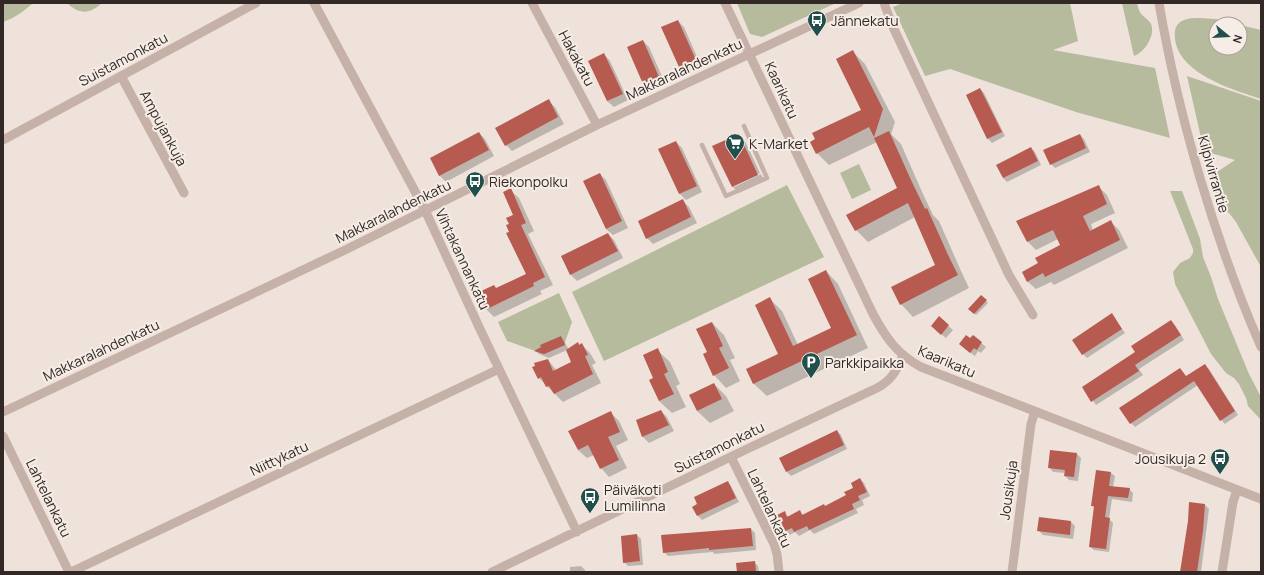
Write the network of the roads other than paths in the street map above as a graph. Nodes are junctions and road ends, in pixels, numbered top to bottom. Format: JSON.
{"nodes":[{"id":1,"x":256,"y":3,"type":"edge"},
{"id":2,"x":314,"y":3,"type":"edge"},
{"id":3,"x":532,"y":3,"type":"edge"},
{"id":4,"x":725,"y":3,"type":"edge"},
{"id":5,"x":859,"y":3,"type":"edge"},
{"id":6,"x":884,"y":3,"type":"edge"},
{"id":7,"x":1159,"y":3,"type":"edge"},
{"id":8,"x":749,"y":54,"type":"junction"},
{"id":9,"x":121,"y":76,"type":"junction"},
{"id":10,"x":597,"y":126,"type":"junction"},
{"id":11,"x":744,"y":126,"type":"dead end"},
{"id":12,"x":3,"y":140,"type":"edge"},
{"id":13,"x":702,"y":145,"type":"dead end"},
{"id":14,"x":184,"y":193,"type":"dead end"},
{"id":15,"x":425,"y":210,"type":"junction"},
{"id":16,"x":1033,"y":314,"type":"dead end"},
{"id":17,"x":1261,"y":347,"type":"edge"},
{"id":18,"x":903,"y":356,"type":"junction"},
{"id":19,"x":499,"y":369,"type":"junction"},
{"id":20,"x":3,"y":412,"type":"edge"},
{"id":21,"x":1035,"y":412,"type":"junction"},
{"id":22,"x":3,"y":436,"type":"edge"},
{"id":23,"x":731,"y":457,"type":"junction"},
{"id":24,"x":1237,"y":490,"type":"junction"},
{"id":25,"x":1261,"y":499,"type":"edge"},
{"id":26,"x":577,"y":532,"type":"junction"},
{"id":27,"x":70,"y":572,"type":"edge"},
{"id":28,"x":492,"y":572,"type":"edge"},
{"id":29,"x":779,"y":572,"type":"edge"},
{"id":30,"x":1012,"y":572,"type":"edge"},
{"id":31,"x":1222,"y":572,"type":"edge"}],
"edges":[{"from":1,"to":9,"type":"street","name":"Suistamonkatu"},
{"from":2,"to":15,"type":"street","name":"Vihtakannankatu"},
{"from":3,"to":10,"type":"street","name":"Hakakatu"},
{"from":4,"to":8,"type":"street","name":"Kaarikatu"},
{"from":5,"to":8,"type":"street","name":"Makkaralahdenkatu"},
{"from":6,"to":16,"type":"street"},
{"from":7,"to":17,"type":"street","name":"Kilpivirrantie"},
{"from":8,"to":10,"type":"street","name":"Makkaralahdenkatu"},
{"from":8,"to":18,"type":"street","name":"Kaarikatu"},
{"from":9,"to":12,"type":"street","name":"Suistamonkatu"},
{"from":9,"to":14,"type":"street","name":"Ampujankuja"},
{"from":10,"to":15,"type":"street","name":"Makkaralahdenkatu"},
{"from":11,"to":13,"type":"lane"},
{"from":15,"to":19,"type":"street","name":"Vihtakannankatu"},
{"from":15,"to":20,"type":"street","name":"Makkaralahdenkatu"},
{"from":18,"to":21,"type":"street","name":"Kaarikatu"},
{"from":18,"to":23,"type":"street","name":"Suistamonkatu"},
{"from":19,"to":26,"type":"street","name":"Vihtakannankatu"},
{"from":19,"to":27,"type":"street","name":"Niittykatu"},
{"from":21,"to":24,"type":"street","name":"Kaarikatu"},
{"from":21,"to":30,"type":"street","name":"Jousikuja"},
{"from":22,"to":27,"type":"street","name":"Lahtelankatu"},
{"from":23,"to":26,"type":"street","name":"Suistamonkatu"},
{"from":23,"to":29,"type":"street","name":"Lahtelankatu"},
{"from":24,"to":25,"type":"street","name":"Kaarikatu"},
{"from":24,"to":31,"type":"street"},
{"from":26,"to":28,"type":"street","name":"Suistamonkatu"}]}
